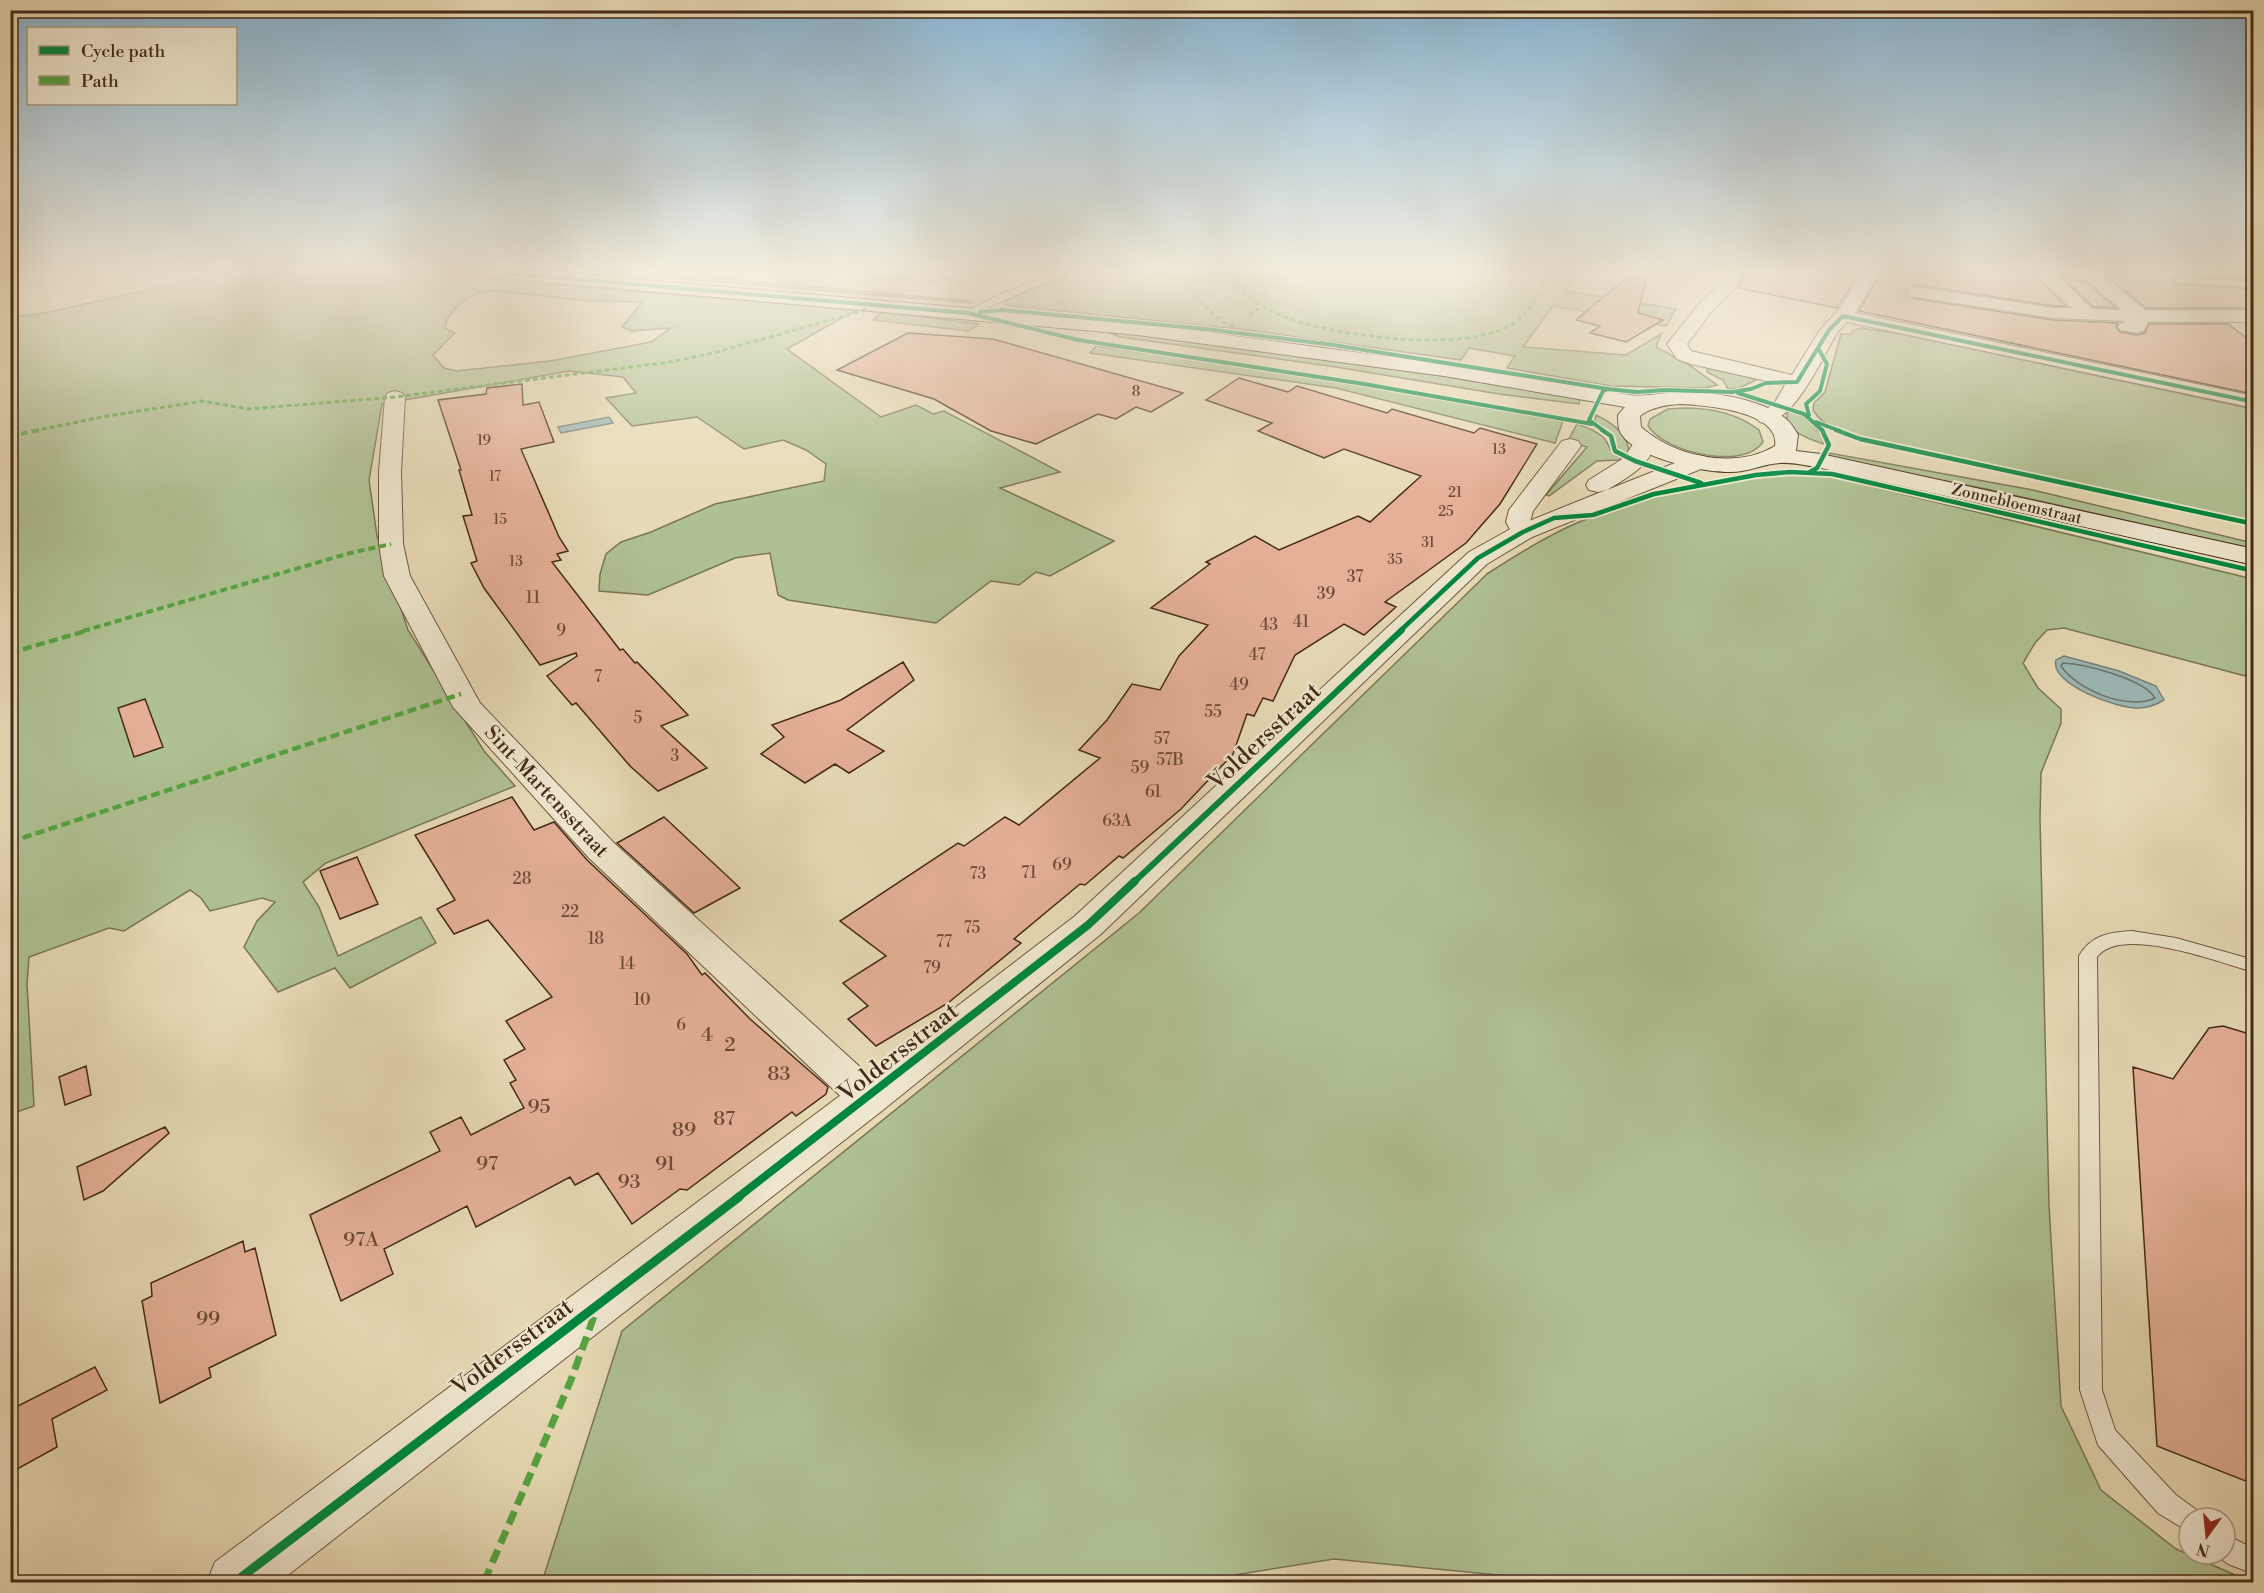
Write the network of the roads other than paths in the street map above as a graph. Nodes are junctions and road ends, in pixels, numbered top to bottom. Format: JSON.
{"nodes":[{"id":1,"x":1195,"y":345,"type":"edge"},
{"id":2,"x":1254,"y":345,"type":"edge"},
{"id":3,"x":1678,"y":345,"type":"edge"},
{"id":4,"x":1820,"y":345,"type":"edge"},
{"id":5,"x":1983,"y":345,"type":"edge"},
{"id":6,"x":1797,"y":382,"type":"junction"},
{"id":7,"x":394,"y":397,"type":"dead end"},
{"id":8,"x":1648,"y":402,"type":"junction"},
{"id":9,"x":2253,"y":402,"type":"edge"},
{"id":10,"x":1736,"y":405,"type":"junction"},
{"id":11,"x":1767,"y":417,"type":"junction"},
{"id":12,"x":1628,"y":423,"type":"junction"},
{"id":13,"x":1645,"y":443,"type":"junction"},
{"id":14,"x":1570,"y":446,"type":"dead end"},
{"id":15,"x":1783,"y":446,"type":"junction"},
{"id":16,"x":1698,"y":462,"type":"junction"},
{"id":17,"x":1554,"y":519,"type":"junction"},
{"id":18,"x":1522,"y":532,"type":"junction"},
{"id":19,"x":2253,"y":537,"type":"edge"},
{"id":20,"x":2253,"y":556,"type":"edge"},
{"id":21,"x":2253,"y":966,"type":"edge"},
{"id":22,"x":868,"y":1098,"type":"junction"},
{"id":23,"x":2177,"y":1511,"type":"edge"},
{"id":24,"x":2237,"y":1555,"type":"edge"},
{"id":25,"x":2253,"y":1562,"type":"edge"},
{"id":26,"x":235,"y":1582,"type":"edge"}],
"edges":[{"from":1,"to":12,"type":"main road","name":"Zonnebloemstraat"},
{"from":2,"to":8,"type":"main road","name":"Zonnebloemstraat"},
{"from":3,"to":6,"type":"street"},
{"from":4,"to":6,"type":"street"},
{"from":5,"to":9,"type":"street"},
{"from":6,"to":10,"type":"street"},
{"from":6,"to":11,"type":"street"},
{"from":7,"to":22,"type":"street","name":"Sint-Martensstraat"},
{"from":8,"to":10,"type":"main road","name":"Zonnebloemstraat"},
{"from":8,"to":12,"type":"main road"},
{"from":10,"to":11,"type":"main road","name":"Zonnebloemstraat"},
{"from":11,"to":15,"type":"main road","name":"Zonnebloemstraat"},
{"from":12,"to":13,"type":"main road","name":"Zonnebloemstraat"},
{"from":13,"to":16,"type":"main road","name":"Zonnebloemstraat"},
{"from":13,"to":17,"type":"main road","name":"Voldersstraat"},
{"from":14,"to":18,"type":"street"},
{"from":15,"to":16,"type":"main road","name":"Zonnebloemstraat"},
{"from":15,"to":19,"type":"main road","name":"Zonnebloemstraat"},
{"from":15,"to":20,"type":"main road","name":"Zonnebloemstraat"},
{"from":16,"to":17,"type":"main road","name":"Voldersstraat"},
{"from":17,"to":18,"type":"main road","name":"Voldersstraat"},
{"from":18,"to":22,"type":"main road","name":"Voldersstraat"},
{"from":21,"to":23,"type":"lane"},
{"from":22,"to":26,"type":"main road","name":"Voldersstraat"},
{"from":24,"to":25,"type":"lane"}]}
